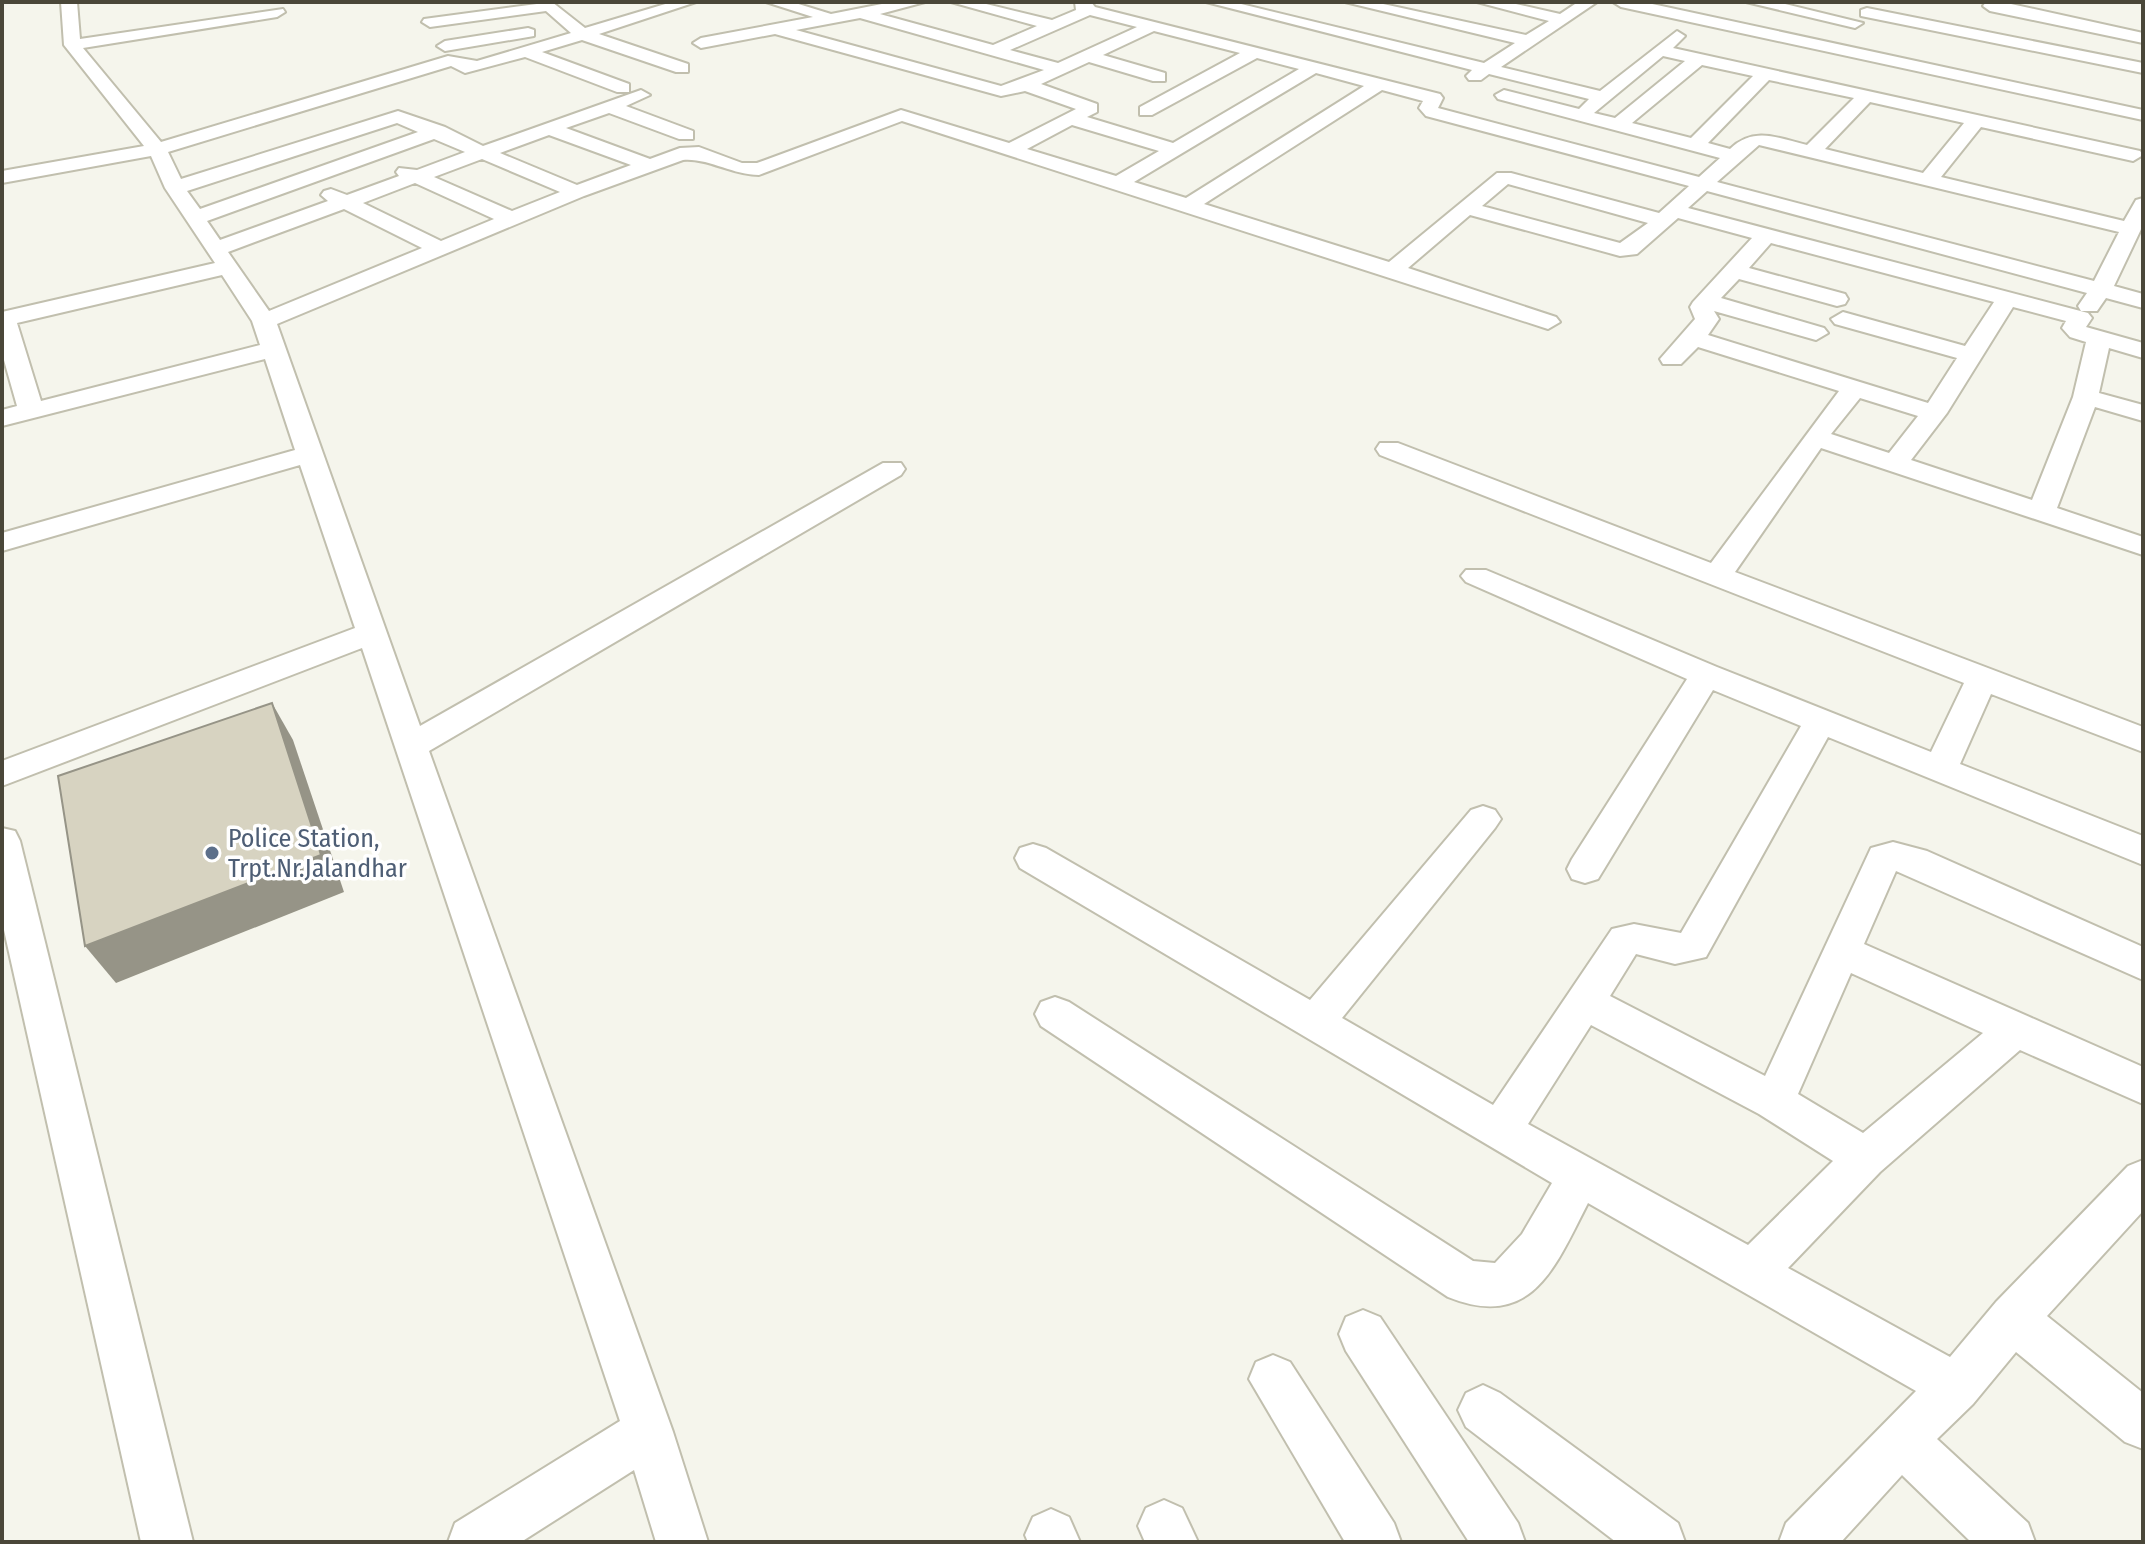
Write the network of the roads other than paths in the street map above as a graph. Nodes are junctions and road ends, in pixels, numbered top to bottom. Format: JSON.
{"nodes":[{"id":1,"x":774,"y":2,"type":"edge"},
{"id":2,"x":917,"y":2,"type":"edge"},
{"id":3,"x":959,"y":2,"type":"edge"},
{"id":4,"x":1214,"y":2,"type":"edge"},
{"id":5,"x":1353,"y":2,"type":"edge"},
{"id":6,"x":1432,"y":2,"type":"edge"},
{"id":7,"x":1485,"y":2,"type":"edge"},
{"id":8,"x":1589,"y":2,"type":"edge"},
{"id":9,"x":1621,"y":2,"type":"edge"},
{"id":10,"x":1754,"y":2,"type":"edge"},
{"id":11,"x":1989,"y":3,"type":"edge"},
{"id":12,"x":417,"y":4,"type":"dead end"},
{"id":13,"x":682,"y":4,"type":"edge"},
{"id":14,"x":886,"y":4,"type":"edge"},
{"id":15,"x":621,"y":6,"type":"dead end"},
{"id":16,"x":1086,"y":6,"type":"edge"},
{"id":17,"x":1669,"y":6,"type":"edge"},
{"id":18,"x":277,"y":12,"type":"dead end"},
{"id":19,"x":1866,"y":12,"type":"edge"},
{"id":20,"x":859,"y":13,"type":"junction"},
{"id":21,"x":649,"y":14,"type":"junction"},
{"id":22,"x":1410,"y":15,"type":"junction"},
{"id":23,"x":832,"y":18,"type":"junction"},
{"id":24,"x":1699,"y":18,"type":"junction"},
{"id":25,"x":1563,"y":19,"type":"junction"},
{"id":26,"x":75,"y":22,"type":"edge"},
{"id":27,"x":430,"y":22,"type":"junction"},
{"id":28,"x":1055,"y":26,"type":"junction"},
{"id":29,"x":1152,"y":26,"type":"junction"},
{"id":30,"x":767,"y":30,"type":"junction"},
{"id":31,"x":582,"y":34,"type":"junction"},
{"id":32,"x":1354,"y":37,"type":"junction"},
{"id":33,"x":2143,"y":38,"type":"edge"},
{"id":34,"x":1529,"y":41,"type":"junction"},
{"id":35,"x":527,"y":42,"type":"junction"},
{"id":36,"x":701,"y":43,"type":"dead end"},
{"id":37,"x":1830,"y":47,"type":"junction"},
{"id":38,"x":1659,"y":50,"type":"junction"},
{"id":39,"x":994,"y":51,"type":"junction"},
{"id":40,"x":1255,"y":52,"type":"junction"},
{"id":41,"x":450,"y":53,"type":"junction"},
{"id":42,"x":1088,"y":56,"type":"junction"},
{"id":43,"x":1698,"y":59,"type":"junction"},
{"id":44,"x":1307,"y":66,"type":"junction"},
{"id":45,"x":682,"y":68,"type":"dead end"},
{"id":46,"x":1486,"y":68,"type":"junction"},
{"id":47,"x":2143,"y":68,"type":"edge"},
{"id":48,"x":1059,"y":69,"type":"junction"},
{"id":49,"x":1764,"y":75,"type":"junction"},
{"id":50,"x":1159,"y":77,"type":"dead end"},
{"id":51,"x":1452,"y":82,"type":"junction"},
{"id":52,"x":1379,"y":84,"type":"junction"},
{"id":53,"x":1026,"y":85,"type":"junction"},
{"id":54,"x":1406,"y":89,"type":"junction"},
{"id":55,"x":1866,"y":96,"type":"junction"},
{"id":56,"x":1604,"y":97,"type":"junction"},
{"id":57,"x":611,"y":107,"type":"junction"},
{"id":58,"x":1146,"y":111,"type":"dead end"},
{"id":59,"x":2143,"y":115,"type":"edge"},
{"id":60,"x":1579,"y":116,"type":"junction"},
{"id":61,"x":1072,"y":119,"type":"junction"},
{"id":62,"x":1976,"y":121,"type":"junction"},
{"id":63,"x":1617,"y":126,"type":"junction"},
{"id":64,"x":550,"y":129,"type":"junction"},
{"id":65,"x":438,"y":131,"type":"junction"},
{"id":66,"x":686,"y":135,"type":"dead end"},
{"id":67,"x":1544,"y":144,"type":"junction"},
{"id":68,"x":1695,"y":145,"type":"junction"},
{"id":69,"x":157,"y":149,"type":"junction"},
{"id":70,"x":1174,"y":149,"type":"junction"},
{"id":71,"x":1008,"y":151,"type":"junction"},
{"id":72,"x":488,"y":152,"type":"junction"},
{"id":73,"x":1811,"y":152,"type":"junction"},
{"id":74,"x":2138,"y":152,"type":"edge"},
{"id":75,"x":369,"y":156,"type":"junction"},
{"id":76,"x":1736,"y":156,"type":"junction"},
{"id":77,"x":649,"y":165,"type":"junction"},
{"id":78,"x":413,"y":175,"type":"junction"},
{"id":79,"x":2143,"y":176,"type":"edge"},
{"id":80,"x":2,"y":177,"type":"edge"},
{"id":81,"x":1504,"y":177,"type":"junction"},
{"id":82,"x":302,"y":179,"type":"junction"},
{"id":83,"x":1928,"y":180,"type":"junction"},
{"id":84,"x":1117,"y":184,"type":"junction"},
{"id":85,"x":1703,"y":187,"type":"junction"},
{"id":86,"x":175,"y":188,"type":"junction"},
{"id":87,"x":577,"y":192,"type":"junction"},
{"id":88,"x":344,"y":201,"type":"junction"},
{"id":89,"x":2143,"y":204,"type":"edge"},
{"id":90,"x":1189,"y":205,"type":"junction"},
{"id":91,"x":1467,"y":208,"type":"junction"},
{"id":92,"x":1668,"y":216,"type":"junction"},
{"id":93,"x":195,"y":218,"type":"junction"},
{"id":94,"x":512,"y":219,"type":"junction"},
{"id":95,"x":2131,"y":229,"type":"junction"},
{"id":96,"x":1889,"y":234,"type":"junction"},
{"id":97,"x":1766,"y":236,"type":"junction"},
{"id":98,"x":441,"y":249,"type":"junction"},
{"id":99,"x":222,"y":258,"type":"junction"},
{"id":100,"x":1866,"y":262,"type":"junction"},
{"id":101,"x":1392,"y":270,"type":"junction"},
{"id":102,"x":1733,"y":270,"type":"junction"},
{"id":103,"x":2101,"y":290,"type":"junction"},
{"id":104,"x":2007,"y":299,"type":"junction"},
{"id":105,"x":1706,"y":301,"type":"junction"},
{"id":106,"x":2143,"y":301,"type":"edge"},
{"id":107,"x":2080,"y":318,"type":"junction"},
{"id":108,"x":3,"y":319,"type":"edge"},
{"id":109,"x":1548,"y":322,"type":"dead end"},
{"id":110,"x":1816,"y":333,"type":"dead end"},
{"id":111,"x":269,"y":335,"type":"junction"},
{"id":112,"x":1694,"y":338,"type":"junction"},
{"id":113,"x":2099,"y":339,"type":"junction"},
{"id":114,"x":2143,"y":351,"type":"edge"},
{"id":115,"x":1972,"y":355,"type":"junction"},
{"id":116,"x":1672,"y":359,"type":"dead end"},
{"id":117,"x":1854,"y":389,"type":"junction"},
{"id":118,"x":2086,"y":397,"type":"junction"},
{"id":119,"x":31,"y":410,"type":"junction"},
{"id":120,"x":1934,"y":413,"type":"junction"},
{"id":121,"x":2143,"y":413,"type":"edge"},
{"id":122,"x":2,"y":418,"type":"edge"},
{"id":123,"x":1815,"y":437,"type":"junction"},
{"id":124,"x":1389,"y":449,"type":"dead end"},
{"id":125,"x":312,"y":453,"type":"junction"},
{"id":126,"x":1894,"y":464,"type":"junction"},
{"id":127,"x":892,"y":469,"type":"dead end"},
{"id":128,"x":2041,"y":513,"type":"junction"},
{"id":129,"x":2,"y":542,"type":"edge"},
{"id":130,"x":2143,"y":546,"type":"edge"},
{"id":131,"x":1476,"y":576,"type":"dead end"},
{"id":132,"x":1717,"y":576,"type":"junction"},
{"id":133,"x":372,"y":633,"type":"junction"},
{"id":134,"x":1706,"y":675,"type":"junction"},
{"id":135,"x":1983,"y":677,"type":"junction"},
{"id":136,"x":1821,"y":719,"type":"junction"},
{"id":137,"x":2143,"y":740,"type":"edge"},
{"id":138,"x":412,"y":746,"type":"junction"},
{"id":139,"x":1940,"y":770,"type":"junction"},
{"id":140,"x":2,"y":774,"type":"edge"},
{"id":141,"x":1483,"y":819,"type":"dead end"},
{"id":142,"x":2,"y":841,"type":"edge"},
{"id":143,"x":2143,"y":851,"type":"edge"},
{"id":144,"x":1033,"y":858,"type":"dead end"},
{"id":145,"x":1585,"y":869,"type":"dead end"},
{"id":146,"x":1841,"y":951,"type":"junction"},
{"id":147,"x":2143,"y":964,"type":"edge"},
{"id":148,"x":1585,"y":1002,"type":"junction"},
{"id":149,"x":1055,"y":1014,"type":"dead end"},
{"id":150,"x":1315,"y":1023,"type":"junction"},
{"id":151,"x":2017,"y":1028,"type":"junction"},
{"id":152,"x":2143,"y":1086,"type":"edge"},
{"id":153,"x":1774,"y":1101,"type":"junction"},
{"id":154,"x":1500,"y":1131,"type":"junction"},
{"id":155,"x":1865,"y":1158,"type":"junction"},
{"id":156,"x":1580,"y":1175,"type":"junction"},
{"id":157,"x":2142,"y":1183,"type":"edge"},
{"id":158,"x":1752,"y":1273,"type":"junction"},
{"id":159,"x":2013,"y":1319,"type":"junction"},
{"id":160,"x":1363,"y":1334,"type":"dead end"},
{"id":161,"x":1273,"y":1379,"type":"dead end"},
{"id":162,"x":1956,"y":1387,"type":"junction"},
{"id":163,"x":1483,"y":1410,"type":"dead end"},
{"id":164,"x":2143,"y":1424,"type":"edge"},
{"id":165,"x":648,"y":1432,"type":"junction"},
{"id":166,"x":1901,"y":1439,"type":"junction"},
{"id":167,"x":167,"y":1542,"type":"edge"},
{"id":168,"x":474,"y":1542,"type":"edge"},
{"id":169,"x":682,"y":1542,"type":"edge"},
{"id":170,"x":1375,"y":1542,"type":"edge"},
{"id":171,"x":1499,"y":1542,"type":"edge"},
{"id":172,"x":1659,"y":1542,"type":"edge"},
{"id":173,"x":1805,"y":1542,"type":"edge"},
{"id":174,"x":2009,"y":1542,"type":"edge"}],
"edges":[{"from":1,"to":23,"type":"street"},
{"from":2,"to":14,"type":"street"},
{"from":3,"to":28,"type":"street"},
{"from":4,"to":32,"type":"street"},
{"from":5,"to":22,"type":"street"},
{"from":6,"to":22,"type":"street"},
{"from":7,"to":25,"type":"street"},
{"from":8,"to":25,"type":"street"},
{"from":9,"to":17,"type":"street"},
{"from":10,"to":19,"type":"street"},
{"from":11,"to":33,"type":"street"},
{"from":12,"to":27,"type":"street"},
{"from":13,"to":21,"type":"street"},
{"from":13,"to":30,"type":"street"},
{"from":14,"to":20,"type":"street"},
{"from":15,"to":21,"type":"street"},
{"from":16,"to":28,"type":"street"},
{"from":16,"to":29,"type":"street"},
{"from":17,"to":24,"type":"street"},
{"from":18,"to":26,"type":"street"},
{"from":19,"to":37,"type":"street"},
{"from":19,"to":47,"type":"street"},
{"from":20,"to":23,"type":"street"},
{"from":20,"to":39,"type":"street"},
{"from":21,"to":31,"type":"street"},
{"from":22,"to":34,"type":"street"},
{"from":23,"to":30,"type":"street"},
{"from":24,"to":37,"type":"street"},
{"from":24,"to":38,"type":"street"},
{"from":25,"to":34,"type":"street"},
{"from":26,"to":69,"type":"street"},
{"from":27,"to":31,"type":"street"},
{"from":27,"to":41,"type":"street"},
{"from":28,"to":39,"type":"street"},
{"from":29,"to":40,"type":"street"},
{"from":29,"to":42,"type":"street"},
{"from":30,"to":36,"type":"street"},
{"from":30,"to":53,"type":"street"},
{"from":31,"to":35,"type":"street"},
{"from":31,"to":45,"type":"street"},
{"from":32,"to":44,"type":"street"},
{"from":32,"to":46,"type":"street"},
{"from":34,"to":46,"type":"street"},
{"from":35,"to":41,"type":"street"},
{"from":35,"to":41,"type":"street"},
{"from":35,"to":57,"type":"street"},
{"from":37,"to":59,"type":"street"},
{"from":38,"to":43,"type":"street"},
{"from":38,"to":56,"type":"street"},
{"from":39,"to":48,"type":"street"},
{"from":40,"to":44,"type":"street"},
{"from":40,"to":58,"type":"street"},
{"from":41,"to":69,"type":"street"},
{"from":42,"to":48,"type":"street"},
{"from":42,"to":50,"type":"street"},
{"from":43,"to":49,"type":"street"},
{"from":43,"to":63,"type":"street"},
{"from":44,"to":52,"type":"street"},
{"from":44,"to":70,"type":"street"},
{"from":46,"to":51,"type":"street"},
{"from":46,"to":56,"type":"street"},
{"from":48,"to":53,"type":"street"},
{"from":49,"to":55,"type":"street"},
{"from":49,"to":68,"type":"street"},
{"from":51,"to":54,"type":"street"},
{"from":51,"to":60,"type":"street"},
{"from":52,"to":54,"type":"street"},
{"from":52,"to":90,"type":"street"},
{"from":53,"to":61,"type":"street"},
{"from":54,"to":67,"type":"street"},
{"from":55,"to":62,"type":"street"},
{"from":55,"to":73,"type":"street"},
{"from":56,"to":60,"type":"street"},
{"from":57,"to":64,"type":"street"},
{"from":57,"to":66,"type":"street"},
{"from":60,"to":63,"type":"street"},
{"from":60,"to":67,"type":"street"},
{"from":61,"to":70,"type":"street"},
{"from":61,"to":71,"type":"street"},
{"from":62,"to":74,"type":"street"},
{"from":62,"to":83,"type":"street"},
{"from":63,"to":68,"type":"street"},
{"from":64,"to":72,"type":"street"},
{"from":64,"to":77,"type":"street"},
{"from":65,"to":72,"type":"street"},
{"from":65,"to":75,"type":"street"},
{"from":65,"to":86,"type":"street"},
{"from":67,"to":81,"type":"street"},
{"from":67,"to":85,"type":"street"},
{"from":68,"to":76,"type":"street"},
{"from":69,"to":80,"type":"street"},
{"from":69,"to":86,"type":"street"},
{"from":70,"to":84,"type":"street"},
{"from":71,"to":77,"type":"street"},
{"from":71,"to":84,"type":"street"},
{"from":72,"to":78,"type":"street"},
{"from":72,"to":87,"type":"street"},
{"from":73,"to":76,"type":"street"},
{"from":73,"to":83,"type":"street"},
{"from":74,"to":79,"type":"street"},
{"from":75,"to":78,"type":"street"},
{"from":75,"to":82,"type":"street"},
{"from":76,"to":85,"type":"street"},
{"from":77,"to":87,"type":"street"},
{"from":78,"to":88,"type":"street"},
{"from":78,"to":94,"type":"street"},
{"from":81,"to":91,"type":"street"},
{"from":81,"to":92,"type":"street"},
{"from":82,"to":88,"type":"street"},
{"from":82,"to":93,"type":"street"},
{"from":83,"to":95,"type":"street"},
{"from":84,"to":90,"type":"street"},
{"from":85,"to":92,"type":"street"},
{"from":85,"to":96,"type":"street"},
{"from":86,"to":93,"type":"street"},
{"from":87,"to":94,"type":"street"},
{"from":88,"to":98,"type":"street"},
{"from":88,"to":99,"type":"street"},
{"from":89,"to":95,"type":"street"},
{"from":90,"to":101,"type":"street"},
{"from":91,"to":92,"type":"street"},
{"from":91,"to":101,"type":"street"},
{"from":92,"to":97,"type":"street"},
{"from":93,"to":99,"type":"street"},
{"from":94,"to":98,"type":"street"},
{"from":95,"to":103,"type":"street"},
{"from":96,"to":100,"type":"street"},
{"from":96,"to":103,"type":"street"},
{"from":97,"to":100,"type":"street"},
{"from":97,"to":102,"type":"street"},
{"from":98,"to":111,"type":"street"},
{"from":99,"to":108,"type":"street"},
{"from":99,"to":111,"type":"street"},
{"from":100,"to":104,"type":"street"},
{"from":101,"to":109,"type":"street"},
{"from":102,"to":105,"type":"street"},
{"from":102,"to":115,"type":"street"},
{"from":103,"to":106,"type":"street"},
{"from":103,"to":107,"type":"street"},
{"from":104,"to":107,"type":"street"},
{"from":104,"to":115,"type":"street"},
{"from":105,"to":110,"type":"street"},
{"from":105,"to":112,"type":"street"},
{"from":107,"to":113,"type":"street"},
{"from":108,"to":119,"type":"street"},
{"from":111,"to":119,"type":"street"},
{"from":111,"to":125,"type":"street"},
{"from":112,"to":116,"type":"street"},
{"from":112,"to":117,"type":"street"},
{"from":113,"to":114,"type":"street"},
{"from":113,"to":118,"type":"street"},
{"from":115,"to":120,"type":"street"},
{"from":117,"to":120,"type":"street"},
{"from":117,"to":123,"type":"street"},
{"from":118,"to":121,"type":"street"},
{"from":118,"to":128,"type":"street"},
{"from":119,"to":122,"type":"street"},
{"from":120,"to":126,"type":"street"},
{"from":123,"to":126,"type":"street"},
{"from":123,"to":132,"type":"street"},
{"from":124,"to":132,"type":"street"},
{"from":125,"to":129,"type":"street"},
{"from":125,"to":133,"type":"street"},
{"from":126,"to":128,"type":"street"},
{"from":127,"to":138,"type":"street"},
{"from":128,"to":130,"type":"street"},
{"from":131,"to":134,"type":"street"},
{"from":132,"to":135,"type":"street"},
{"from":133,"to":138,"type":"street"},
{"from":133,"to":140,"type":"street"},
{"from":134,"to":136,"type":"street"},
{"from":134,"to":145,"type":"street"},
{"from":135,"to":137,"type":"street"},
{"from":135,"to":139,"type":"street"},
{"from":136,"to":139,"type":"street"},
{"from":136,"to":148,"type":"street"},
{"from":138,"to":165,"type":"street"},
{"from":139,"to":143,"type":"street"},
{"from":141,"to":150,"type":"street"},
{"from":142,"to":167,"type":"street"},
{"from":144,"to":150,"type":"street"},
{"from":146,"to":147,"type":"street"},
{"from":146,"to":151,"type":"street"},
{"from":146,"to":153,"type":"street"},
{"from":148,"to":153,"type":"street"},
{"from":148,"to":154,"type":"street"},
{"from":149,"to":156,"type":"street"},
{"from":150,"to":154,"type":"street"},
{"from":151,"to":152,"type":"street"},
{"from":151,"to":155,"type":"street"},
{"from":153,"to":155,"type":"street"},
{"from":154,"to":156,"type":"street"},
{"from":155,"to":158,"type":"street"},
{"from":156,"to":158,"type":"street"},
{"from":157,"to":159,"type":"street"},
{"from":158,"to":162,"type":"street"},
{"from":159,"to":162,"type":"street"},
{"from":159,"to":164,"type":"street"},
{"from":160,"to":171,"type":"street"},
{"from":161,"to":170,"type":"street"},
{"from":162,"to":166,"type":"street"},
{"from":163,"to":172,"type":"street"},
{"from":165,"to":168,"type":"street"},
{"from":165,"to":169,"type":"street"},
{"from":166,"to":173,"type":"street"},
{"from":166,"to":174,"type":"street"}]}
